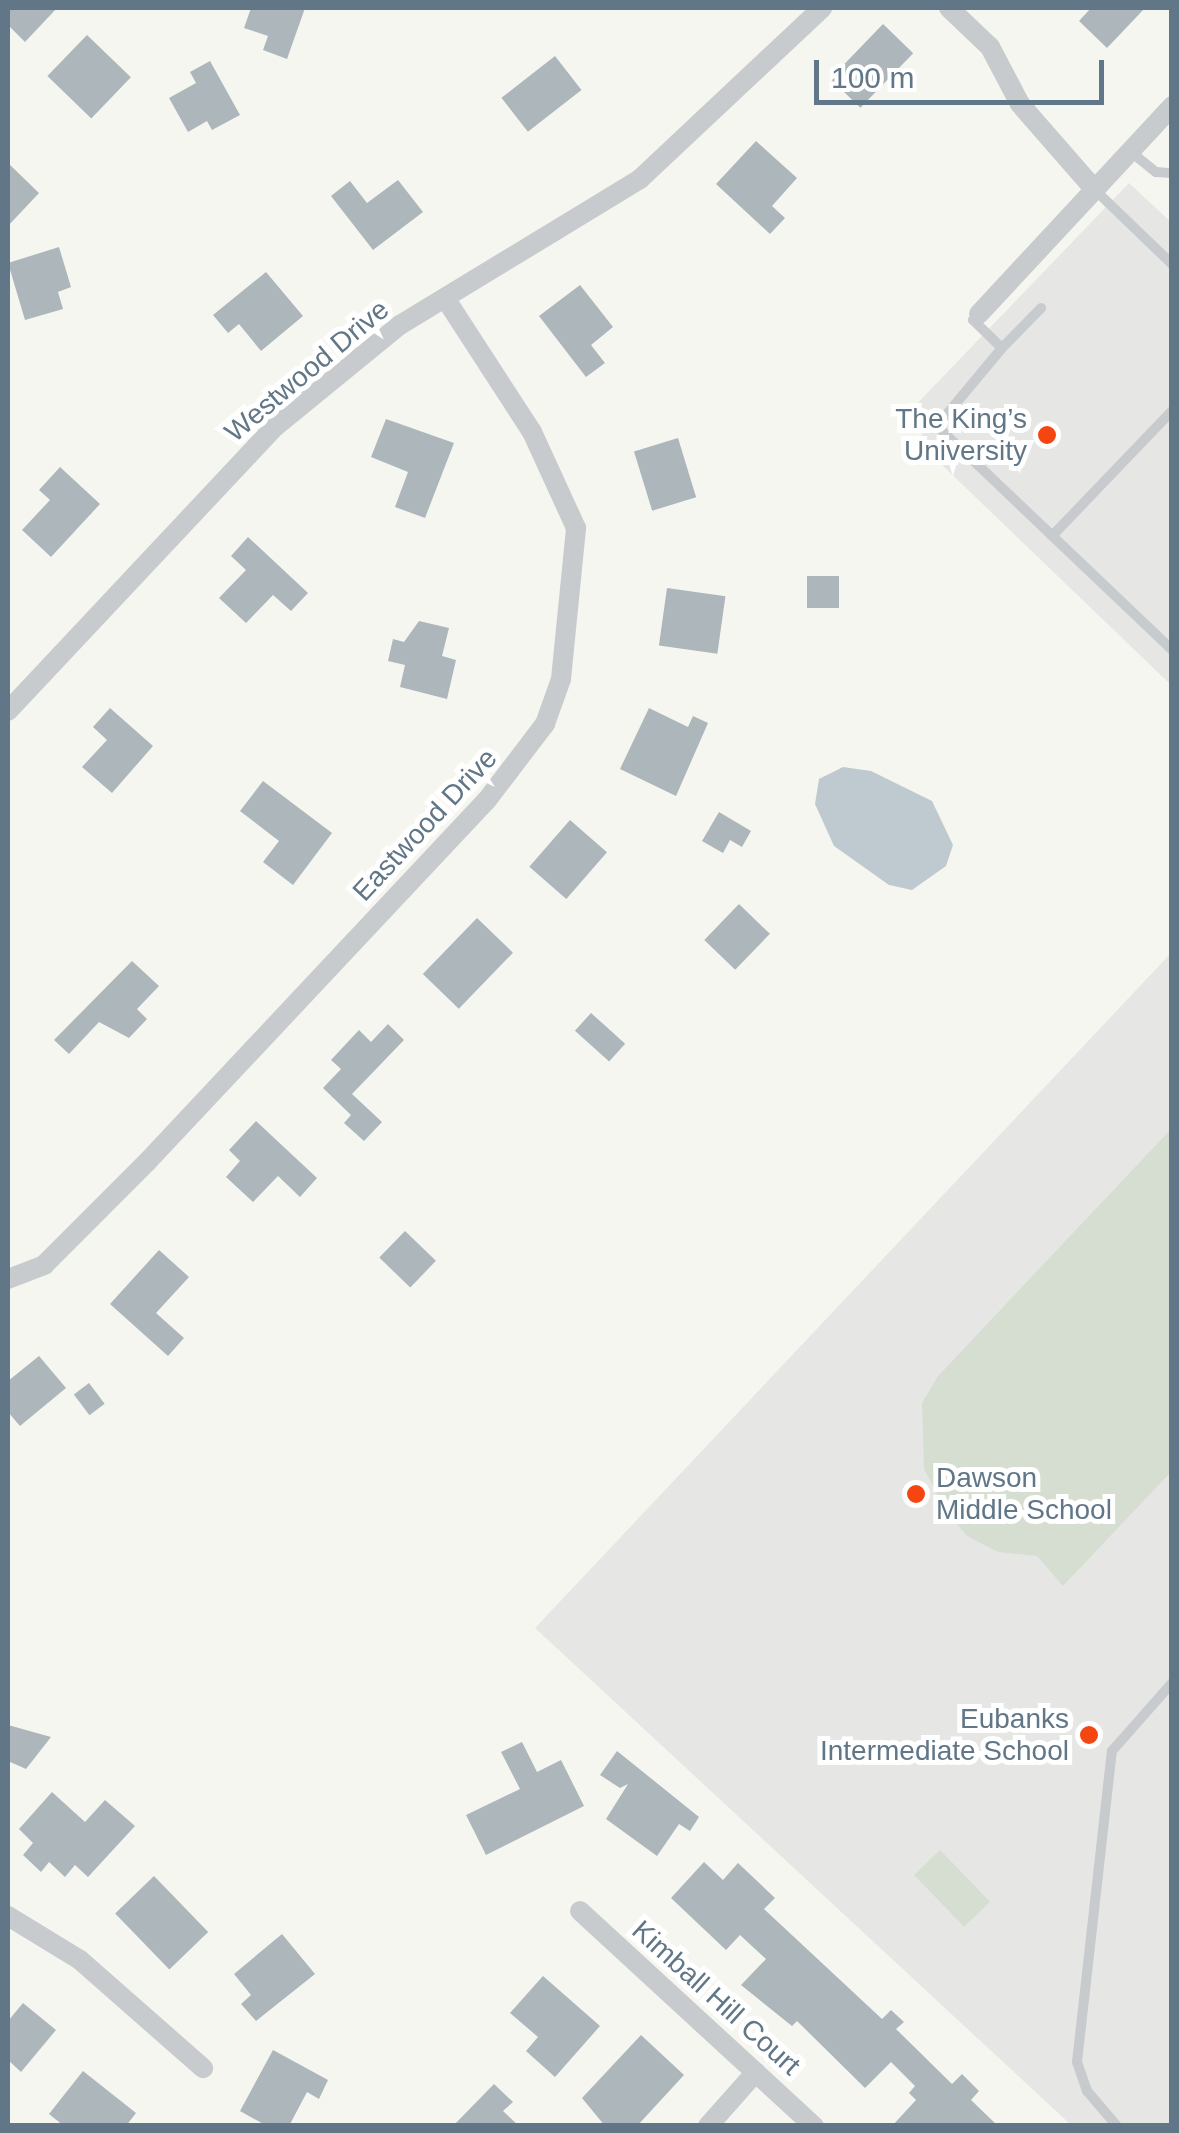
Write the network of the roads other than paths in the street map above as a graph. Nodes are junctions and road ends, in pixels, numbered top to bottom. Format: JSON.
{"nodes":[{"id":1,"x":822,"y":8,"type":"edge"},
{"id":2,"x":949,"y":8,"type":"edge"},
{"id":3,"x":1172,"y":106,"type":"edge"},
{"id":4,"x":1131,"y":152,"type":"junction"},
{"id":5,"x":1172,"y":173,"type":"edge"},
{"id":6,"x":1095,"y":190,"type":"junction"},
{"id":7,"x":1172,"y":264,"type":"edge"},
{"id":8,"x":445,"y":298,"type":"junction"},
{"id":9,"x":1041,"y":308,"type":"dead end"},
{"id":10,"x":979,"y":314,"type":"joint"},
{"id":11,"x":1002,"y":348,"type":"junction"},
{"id":12,"x":1172,"y":411,"type":"edge"},
{"id":13,"x":1052,"y":536,"type":"junction"},
{"id":14,"x":1172,"y":650,"type":"edge"},
{"id":15,"x":8,"y":711,"type":"edge"},
{"id":16,"x":8,"y":1279,"type":"edge"},
{"id":17,"x":1172,"y":1683,"type":"edge"},
{"id":18,"x":580,"y":1911,"type":"dead end"},
{"id":19,"x":8,"y":1916,"type":"edge"},
{"id":20,"x":203,"y":2068,"type":"dead end"},
{"id":21,"x":756,"y":2072,"type":"junction"},
{"id":22,"x":708,"y":2126,"type":"edge"},
{"id":23,"x":814,"y":2126,"type":"edge"},
{"id":24,"x":1117,"y":2126,"type":"edge"}],
"edges":[{"from":1,"to":8,"type":"street","name":"Westwood Drive"},
{"from":2,"to":6,"type":"street"},
{"from":3,"to":4,"type":"street"},
{"from":4,"to":5,"type":"lane"},
{"from":4,"to":6,"type":"street"},
{"from":6,"to":7,"type":"lane"},
{"from":6,"to":10,"type":"street"},
{"from":8,"to":15,"type":"street","name":"Westwood Drive"},
{"from":8,"to":16,"type":"street","name":"Eastwood Drive"},
{"from":9,"to":11,"type":"lane"},
{"from":10,"to":11,"type":"lane"},
{"from":11,"to":13,"type":"lane"},
{"from":12,"to":13,"type":"lane"},
{"from":13,"to":14,"type":"lane"},
{"from":17,"to":24,"type":"lane"},
{"from":18,"to":21,"type":"street","name":"Kimball Hill Court"},
{"from":19,"to":20,"type":"street"},
{"from":21,"to":22,"type":"street"},
{"from":21,"to":23,"type":"street","name":"Kimball Hill Court"}]}
